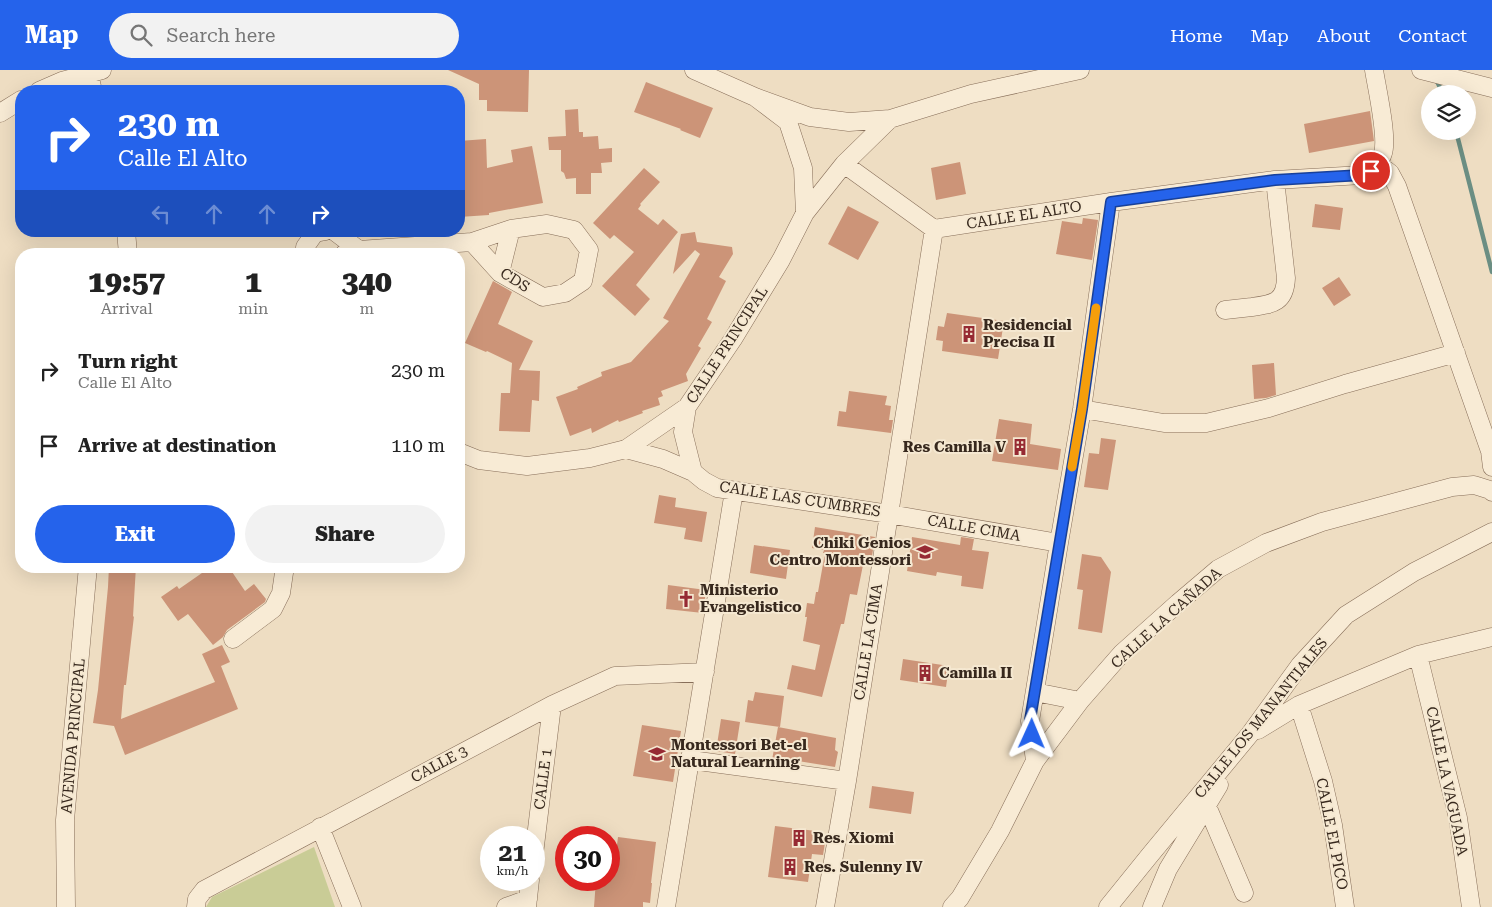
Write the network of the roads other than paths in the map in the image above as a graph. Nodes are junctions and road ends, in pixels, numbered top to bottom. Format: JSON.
{"nodes":[{"id":1,"x":694,"y":70,"type":"edge"},
{"id":2,"x":1080,"y":70,"type":"edge"},
{"id":3,"x":1374,"y":70,"type":"edge"},
{"id":4,"x":1420,"y":70,"type":"edge"},
{"id":5,"x":93,"y":71,"type":"edge"},
{"id":6,"x":1038,"y":75,"type":"edge"},
{"id":7,"x":53,"y":85,"type":"edge"},
{"id":8,"x":93,"y":85,"type":"edge"},
{"id":9,"x":1492,"y":88,"type":"edge"},
{"id":10,"x":755,"y":97,"type":"junction"},
{"id":11,"x":15,"y":104,"type":"edge"},
{"id":12,"x":0,"y":113,"type":"edge"},
{"id":13,"x":890,"y":119,"type":"junction"},
{"id":14,"x":844,"y":164,"type":"junction"},
{"id":15,"x":1378,"y":164,"type":"junction"},
{"id":16,"x":1275,"y":180,"type":"junction"},
{"id":17,"x":1111,"y":202,"type":"junction"},
{"id":18,"x":804,"y":213,"type":"junction"},
{"id":19,"x":510,"y":229,"type":"junction"},
{"id":20,"x":934,"y":229,"type":"junction"},
{"id":21,"x":312,"y":237,"type":"edge"},
{"id":22,"x":339,"y":237,"type":"edge"},
{"id":23,"x":472,"y":242,"type":"junction"},
{"id":24,"x":305,"y":248,"type":"edge"},
{"id":25,"x":348,"y":248,"type":"edge"},
{"id":26,"x":399,"y":248,"type":"edge"},
{"id":27,"x":500,"y":273,"type":"junction"},
{"id":28,"x":1225,"y":310,"type":"dead end"},
{"id":29,"x":1456,"y":353,"type":"junction"},
{"id":30,"x":687,"y":407,"type":"junction"},
{"id":31,"x":1082,"y":409,"type":"junction"},
{"id":32,"x":626,"y":449,"type":"junction"},
{"id":33,"x":465,"y":454,"type":"edge"},
{"id":34,"x":479,"y":460,"type":"junction"},
{"id":35,"x":465,"y":462,"type":"edge"},
{"id":36,"x":1492,"y":467,"type":"edge"},
{"id":37,"x":693,"y":472,"type":"junction"},
{"id":38,"x":1491,"y":486,"type":"edge"},
{"id":39,"x":734,"y":491,"type":"junction"},
{"id":40,"x":888,"y":514,"type":"junction"},
{"id":41,"x":1492,"y":532,"type":"edge"},
{"id":42,"x":1059,"y":543,"type":"junction"},
{"id":43,"x":87,"y":573,"type":"edge"},
{"id":44,"x":284,"y":573,"type":"edge"},
{"id":45,"x":1492,"y":637,"type":"edge"},
{"id":46,"x":233,"y":639,"type":"dead end"},
{"id":47,"x":1418,"y":655,"type":"junction"},
{"id":48,"x":705,"y":672,"type":"junction"},
{"id":49,"x":1035,"y":692,"type":"junction"},
{"id":50,"x":1080,"y":701,"type":"junction"},
{"id":51,"x":552,"y":704,"type":"junction"},
{"id":52,"x":1299,"y":705,"type":"junction"},
{"id":53,"x":1250,"y":734,"type":"junction"},
{"id":54,"x":691,"y":760,"type":"junction"},
{"id":55,"x":1035,"y":761,"type":"junction"},
{"id":56,"x":846,"y":781,"type":"junction"},
{"id":57,"x":1207,"y":806,"type":"junction"},
{"id":58,"x":537,"y":826,"type":"edge"},
{"id":59,"x":320,"y":827,"type":"junction"},
{"id":60,"x":1244,"y":893,"type":"dead end"},
{"id":61,"x":528,"y":903,"type":"edge"},
{"id":62,"x":66,"y":907,"type":"edge"},
{"id":63,"x":196,"y":907,"type":"edge"},
{"id":64,"x":352,"y":907,"type":"edge"},
{"id":65,"x":506,"y":907,"type":"edge"},
{"id":66,"x":666,"y":907,"type":"edge"},
{"id":67,"x":825,"y":907,"type":"edge"},
{"id":68,"x":952,"y":907,"type":"edge"},
{"id":69,"x":1108,"y":907,"type":"edge"},
{"id":70,"x":1152,"y":907,"type":"edge"},
{"id":71,"x":1345,"y":907,"type":"edge"},
{"id":72,"x":1471,"y":907,"type":"edge"}],
"edges":[{"from":1,"to":10,"type":"street"},
{"from":2,"to":6,"type":"street"},
{"from":3,"to":15,"type":"street"},
{"from":4,"to":9,"type":"street"},
{"from":5,"to":7,"type":"street"},
{"from":5,"to":8,"type":"street"},
{"from":6,"to":13,"type":"street"},
{"from":10,"to":13,"type":"street"},
{"from":10,"to":18,"type":"street","name":"CALLE PRINCIPAL"},
{"from":11,"to":12,"type":"street"},
{"from":13,"to":14,"type":"street"},
{"from":14,"to":18,"type":"street"},
{"from":14,"to":20,"type":"street"},
{"from":15,"to":16,"type":"street","name":"CALLE EL ALTO"},
{"from":15,"to":29,"type":"street"},
{"from":16,"to":17,"type":"street","name":"CALLE EL ALTO"},
{"from":16,"to":28,"type":"street"},
{"from":17,"to":20,"type":"street","name":"CALLE EL ALTO"},
{"from":17,"to":31,"type":"street"},
{"from":18,"to":30,"type":"street","name":"CALLE PRINCIPAL"},
{"from":19,"to":23,"type":"street","name":"CDS"},
{"from":19,"to":27,"type":"street"},
{"from":19,"to":27,"type":"street","name":"CDS"},
{"from":20,"to":40,"type":"street","name":"CALLE LA CIMA"},
{"from":21,"to":24,"type":"street"},
{"from":22,"to":25,"type":"street"},
{"from":23,"to":26,"type":"street","name":"CDS"},
{"from":23,"to":27,"type":"street","name":"CDS"},
{"from":29,"to":31,"type":"street"},
{"from":29,"to":36,"type":"street"},
{"from":30,"to":32,"type":"street","name":"CALLE PRINCIPAL"},
{"from":30,"to":37,"type":"street"},
{"from":31,"to":42,"type":"street"},
{"from":32,"to":34,"type":"street","name":"CALLE PRINCIPAL"},
{"from":32,"to":37,"type":"street","name":"CALLE LAS CUMBRES"},
{"from":33,"to":34,"type":"street","name":"CALLE PRINCIPAL"},
{"from":34,"to":35,"type":"street"},
{"from":37,"to":39,"type":"street","name":"CALLE LAS CUMBRES"},
{"from":38,"to":50,"type":"street","name":"CALLE LA CAÑADA"},
{"from":39,"to":40,"type":"street","name":"CALLE LAS CUMBRES"},
{"from":39,"to":48,"type":"street"},
{"from":40,"to":42,"type":"street","name":"CALLE CIMA"},
{"from":40,"to":56,"type":"street","name":"CALLE LA CIMA"},
{"from":41,"to":53,"type":"street","name":"CALLE LOS MANANTIALES"},
{"from":42,"to":49,"type":"street"},
{"from":43,"to":62,"type":"street","name":"AVENIDA PRINCIPAL"},
{"from":44,"to":46,"type":"street"},
{"from":45,"to":47,"type":"street"},
{"from":47,"to":52,"type":"street"},
{"from":47,"to":72,"type":"street","name":"CALLE LA VAGUADA"},
{"from":48,"to":51,"type":"street","name":"CALLE 3"},
{"from":48,"to":54,"type":"street"},
{"from":49,"to":50,"type":"street"},
{"from":49,"to":55,"type":"street"},
{"from":50,"to":55,"type":"street","name":"CALLE LA CAÑADA"},
{"from":51,"to":58,"type":"street","name":"CALLE 1"},
{"from":51,"to":59,"type":"street","name":"CALLE 3"},
{"from":52,"to":53,"type":"street"},
{"from":52,"to":71,"type":"street","name":"CALLE EL PICO"},
{"from":53,"to":57,"type":"street"},
{"from":53,"to":69,"type":"street","name":"CALLE LOS MANANTIALES"},
{"from":54,"to":56,"type":"street"},
{"from":54,"to":66,"type":"street"},
{"from":55,"to":68,"type":"street","name":"CALLE LA CAÑADA"},
{"from":56,"to":67,"type":"street","name":"CALLE LA CIMA"},
{"from":57,"to":60,"type":"street"},
{"from":57,"to":70,"type":"street"},
{"from":59,"to":63,"type":"street","name":"CALLE 3"},
{"from":59,"to":64,"type":"street"},
{"from":61,"to":65,"type":"street"}]}
